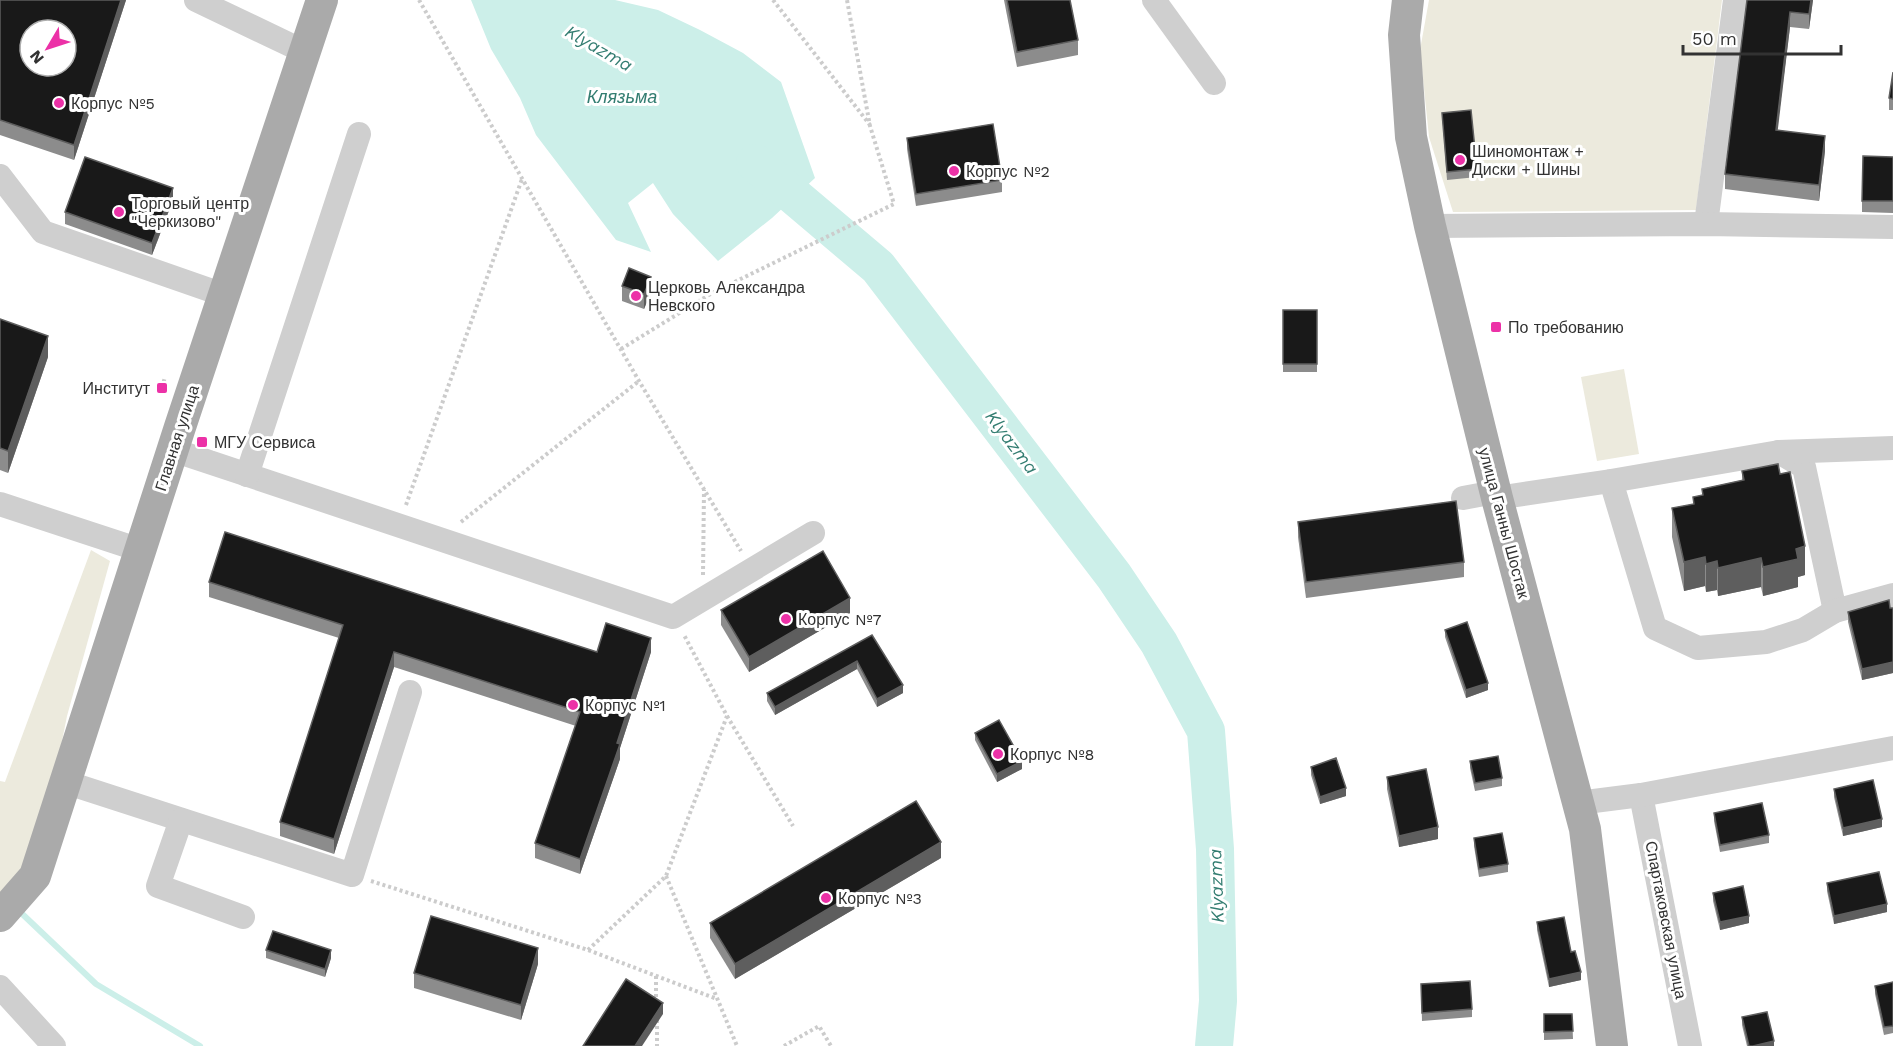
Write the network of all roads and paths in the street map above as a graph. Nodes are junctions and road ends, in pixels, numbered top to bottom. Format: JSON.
{"nodes":[{"id":1,"x":196,"y":0,"type":"edge"},
{"id":2,"x":322,"y":0,"type":"edge"},
{"id":3,"x":419,"y":0,"type":"edge"},
{"id":4,"x":773,"y":0,"type":"edge"},
{"id":5,"x":847,"y":0,"type":"edge"},
{"id":6,"x":1154,"y":0,"type":"edge"},
{"id":7,"x":1408,"y":0,"type":"edge"},
{"id":8,"x":1735,"y":0,"type":"edge"},
{"id":9,"x":266,"y":52,"type":"dead end"},
{"id":10,"x":303,"y":58,"type":"junction"},
{"id":11,"x":1214,"y":83,"type":"dead end"},
{"id":12,"x":870,"y":126,"type":"junction"},
{"id":13,"x":359,"y":134,"type":"dead end"},
{"id":14,"x":0,"y":176,"type":"edge"},
{"id":15,"x":523,"y":178,"type":"junction"},
{"id":16,"x":1706,"y":224,"type":"junction"},
{"id":17,"x":1430,"y":226,"type":"junction"},
{"id":18,"x":1893,"y":227,"type":"edge"},
{"id":19,"x":111,"y":245,"type":"edge"},
{"id":20,"x":226,"y":290,"type":"junction"},
{"id":21,"x":621,"y":349,"type":"junction"},
{"id":22,"x":165,"y":377,"type":"dead end"},
{"id":23,"x":639,"y":381,"type":"junction"},
{"id":24,"x":162,"y":388,"type":"dead end"},
{"id":25,"x":1893,"y":448,"type":"edge"},
{"id":26,"x":173,"y":450,"type":"junction"},
{"id":27,"x":1779,"y":452,"type":"junction"},
{"id":28,"x":247,"y":475,"type":"junction"},
{"id":29,"x":1611,"y":481,"type":"junction"},
{"id":30,"x":704,"y":489,"type":"junction"},
{"id":31,"x":1496,"y":495,"type":"junction"},
{"id":32,"x":1464,"y":498,"type":"dead end"},
{"id":33,"x":0,"y":504,"type":"edge"},
{"id":34,"x":399,"y":526,"type":"junction"},
{"id":35,"x":813,"y":532,"type":"dead end"},
{"id":36,"x":440,"y":539,"type":"junction"},
{"id":37,"x":140,"y":550,"type":"junction"},
{"id":38,"x":753,"y":569,"type":"junction"},
{"id":39,"x":1893,"y":596,"type":"edge"},
{"id":40,"x":702,"y":599,"type":"junction"},
{"id":41,"x":1835,"y":611,"type":"junction"},
{"id":42,"x":673,"y":617,"type":"junction"},
{"id":43,"x":410,"y":692,"type":"dead end"},
{"id":44,"x":727,"y":716,"type":"junction"},
{"id":45,"x":1892,"y":751,"type":"edge"},
{"id":46,"x":65,"y":782,"type":"junction"},
{"id":47,"x":1641,"y":795,"type":"junction"},
{"id":48,"x":1578,"y":803,"type":"junction"},
{"id":49,"x":181,"y":820,"type":"junction"},
{"id":50,"x":793,"y":826,"type":"dead end"},
{"id":51,"x":352,"y":875,"type":"junction"},
{"id":52,"x":666,"y":876,"type":"junction"},
{"id":53,"x":17,"y":897,"type":"edge"},
{"id":54,"x":243,"y":917,"type":"dead end"},
{"id":55,"x":588,"y":950,"type":"junction"},
{"id":56,"x":656,"y":976,"type":"junction"},
{"id":57,"x":0,"y":987,"type":"edge"},
{"id":58,"x":717,"y":999,"type":"junction"},
{"id":59,"x":54,"y":1046,"type":"edge"},
{"id":60,"x":657,"y":1046,"type":"edge"},
{"id":61,"x":737,"y":1046,"type":"edge"},
{"id":62,"x":784,"y":1046,"type":"edge"},
{"id":63,"x":831,"y":1046,"type":"edge"},
{"id":64,"x":1612,"y":1046,"type":"edge"},
{"id":65,"x":1690,"y":1046,"type":"edge"}],
"edges":[{"from":1,"to":10,"type":"street"},
{"from":2,"to":10,"type":"main road","name":"Главная улица"},
{"from":3,"to":15,"type":"path"},
{"from":4,"to":12,"type":"path"},
{"from":5,"to":12,"type":"path"},
{"from":6,"to":11,"type":"street"},
{"from":7,"to":17,"type":"main road","name":"улица Ганны Шостак"},
{"from":8,"to":16,"type":"street"},
{"from":9,"to":10,"type":"street"},
{"from":10,"to":20,"type":"main road","name":"Главная улица"},
{"from":12,"to":21,"type":"path"},
{"from":13,"to":28,"type":"street"},
{"from":14,"to":20,"type":"street"},
{"from":15,"to":21,"type":"path"},
{"from":15,"to":34,"type":"path"},
{"from":16,"to":17,"type":"street"},
{"from":16,"to":18,"type":"street"},
{"from":17,"to":31,"type":"main road","name":"улица Ганны Шостак"},
{"from":19,"to":20,"type":"street"},
{"from":20,"to":26,"type":"main road","name":"Главная улица"},
{"from":21,"to":23,"type":"path"},
{"from":22,"to":24,"type":"path"},
{"from":23,"to":30,"type":"path"},
{"from":23,"to":36,"type":"path"},
{"from":25,"to":27,"type":"street"},
{"from":26,"to":28,"type":"street"},
{"from":26,"to":37,"type":"main road","name":"Главная улица"},
{"from":27,"to":29,"type":"street"},
{"from":27,"to":41,"type":"street"},
{"from":28,"to":34,"type":"street"},
{"from":29,"to":31,"type":"street"},
{"from":29,"to":41,"type":"street"},
{"from":30,"to":38,"type":"path"},
{"from":30,"to":40,"type":"path"},
{"from":31,"to":32,"type":"street"},
{"from":31,"to":48,"type":"main road","name":"улица Ганны Шостак"},
{"from":33,"to":37,"type":"street"},
{"from":34,"to":36,"type":"street"},
{"from":35,"to":38,"type":"street"},
{"from":36,"to":42,"type":"street"},
{"from":37,"to":46,"type":"main road","name":"Главная улица"},
{"from":38,"to":40,"type":"street"},
{"from":39,"to":41,"type":"street"},
{"from":40,"to":42,"type":"street"},
{"from":42,"to":44,"type":"path"},
{"from":43,"to":51,"type":"street"},
{"from":44,"to":50,"type":"path"},
{"from":44,"to":52,"type":"path"},
{"from":45,"to":47,"type":"street"},
{"from":46,"to":49,"type":"street"},
{"from":46,"to":53,"type":"main road","name":"Главная улица"},
{"from":47,"to":48,"type":"street"},
{"from":47,"to":65,"type":"street","name":"Спартаковская улица"},
{"from":48,"to":64,"type":"main road","name":"улица Ганны Шостак"},
{"from":49,"to":51,"type":"street"},
{"from":49,"to":54,"type":"street"},
{"from":51,"to":55,"type":"path"},
{"from":52,"to":55,"type":"path"},
{"from":52,"to":58,"type":"path"},
{"from":55,"to":56,"type":"path"},
{"from":56,"to":58,"type":"path"},
{"from":56,"to":60,"type":"path"},
{"from":57,"to":59,"type":"street"},
{"from":58,"to":61,"type":"path"},
{"from":62,"to":63,"type":"path"}]}
